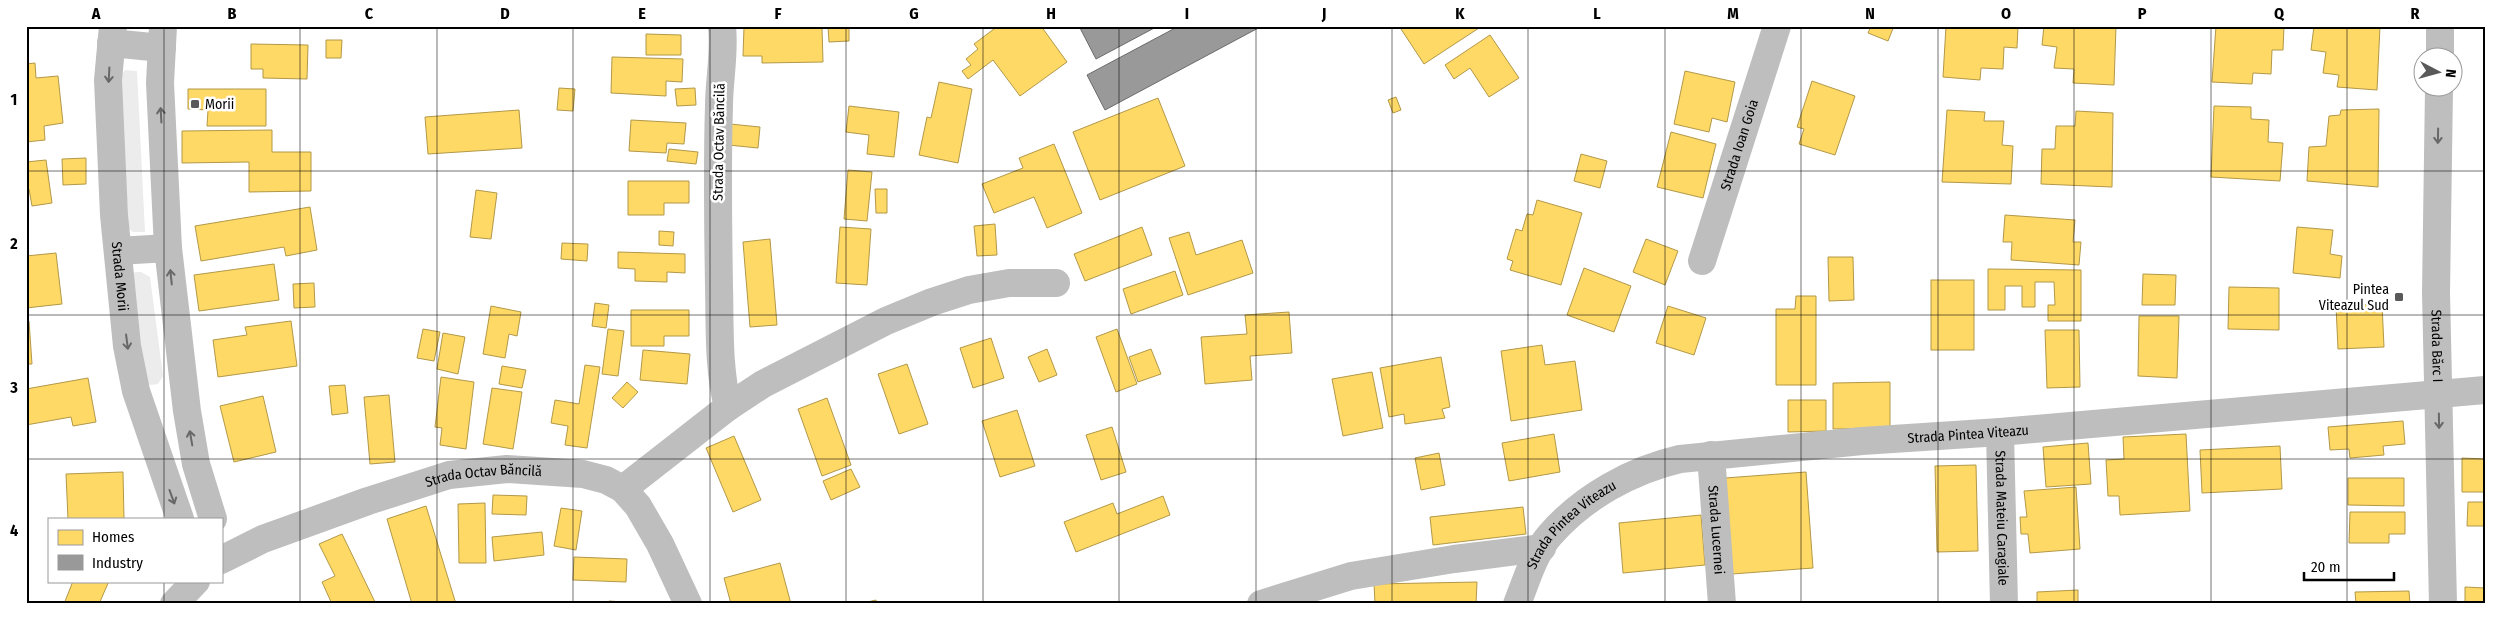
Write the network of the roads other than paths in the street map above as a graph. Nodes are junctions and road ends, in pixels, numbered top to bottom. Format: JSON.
{"nodes":[{"id":1,"x":722,"y":26,"type":"edge"},
{"id":2,"x":1777,"y":26,"type":"edge"},
{"id":3,"x":2440,"y":26,"type":"edge"},
{"id":4,"x":112,"y":35,"type":"edge"},
{"id":5,"x":162,"y":37,"type":"edge"},
{"id":6,"x":2440,"y":48,"type":"edge"},
{"id":7,"x":2439,"y":98,"type":"edge"},
{"id":8,"x":168,"y":248,"type":"junction"},
{"id":9,"x":118,"y":252,"type":"junction"},
{"id":10,"x":1702,"y":261,"type":"dead end"},
{"id":11,"x":1056,"y":282,"type":"dead end"},
{"id":12,"x":2485,"y":390,"type":"edge"},
{"id":13,"x":2438,"y":393,"type":"junction"},
{"id":14,"x":728,"y":407,"type":"junction"},
{"id":15,"x":2000,"y":432,"type":"junction"},
{"id":16,"x":1712,"y":455,"type":"junction"},
{"id":17,"x":623,"y":489,"type":"junction"},
{"id":18,"x":180,"y":518,"type":"edge"},
{"id":19,"x":212,"y":518,"type":"edge"},
{"id":20,"x":1542,"y":548,"type":"junction"},
{"id":21,"x":223,"y":553,"type":"edge"},
{"id":22,"x":195,"y":582,"type":"edge"},
{"id":23,"x":174,"y":604,"type":"edge"},
{"id":24,"x":688,"y":604,"type":"edge"},
{"id":25,"x":1261,"y":604,"type":"edge"},
{"id":26,"x":1517,"y":604,"type":"edge"},
{"id":27,"x":1722,"y":604,"type":"edge"},
{"id":28,"x":2004,"y":604,"type":"edge"},
{"id":29,"x":2443,"y":604,"type":"edge"}],
"edges":[{"from":1,"to":14,"type":"street","name":"Strada Octav Băncilă"},
{"from":2,"to":10,"type":"street","name":"Strada Ioan Goia"},
{"from":3,"to":6,"type":"street"},
{"from":4,"to":5,"type":"street"},
{"from":4,"to":9,"type":"street","name":"Strada Morii","one_way":true},
{"from":8,"to":5,"type":"street","one_way":true},
{"from":7,"to":13,"type":"street","name":"Strada Bărc I","one_way":true},
{"from":8,"to":9,"type":"street"},
{"from":19,"to":8,"type":"street","one_way":true},
{"from":9,"to":18,"type":"street","name":"Strada Morii","one_way":true},
{"from":11,"to":14,"type":"street"},
{"from":12,"to":13,"type":"street","name":"Strada Pintea Viteazu"},
{"from":13,"to":15,"type":"street","name":"Strada Pintea Viteazu"},
{"from":13,"to":29,"type":"street","name":"Strada Bărc I","one_way":true},
{"from":14,"to":17,"type":"street"},
{"from":15,"to":16,"type":"street","name":"Strada Pintea Viteazu"},
{"from":15,"to":28,"type":"street","name":"Strada Mateiu Caragiale"},
{"from":16,"to":20,"type":"street","name":"Strada Pintea Viteazu"},
{"from":16,"to":27,"type":"street","name":"Strada Lucernei"},
{"from":17,"to":21,"type":"street","name":"Strada Octav Băncilă"},
{"from":17,"to":24,"type":"street"},
{"from":20,"to":25,"type":"street"},
{"from":20,"to":26,"type":"street","name":"Strada Pintea Viteazu"},
{"from":22,"to":23,"type":"street"}]}
